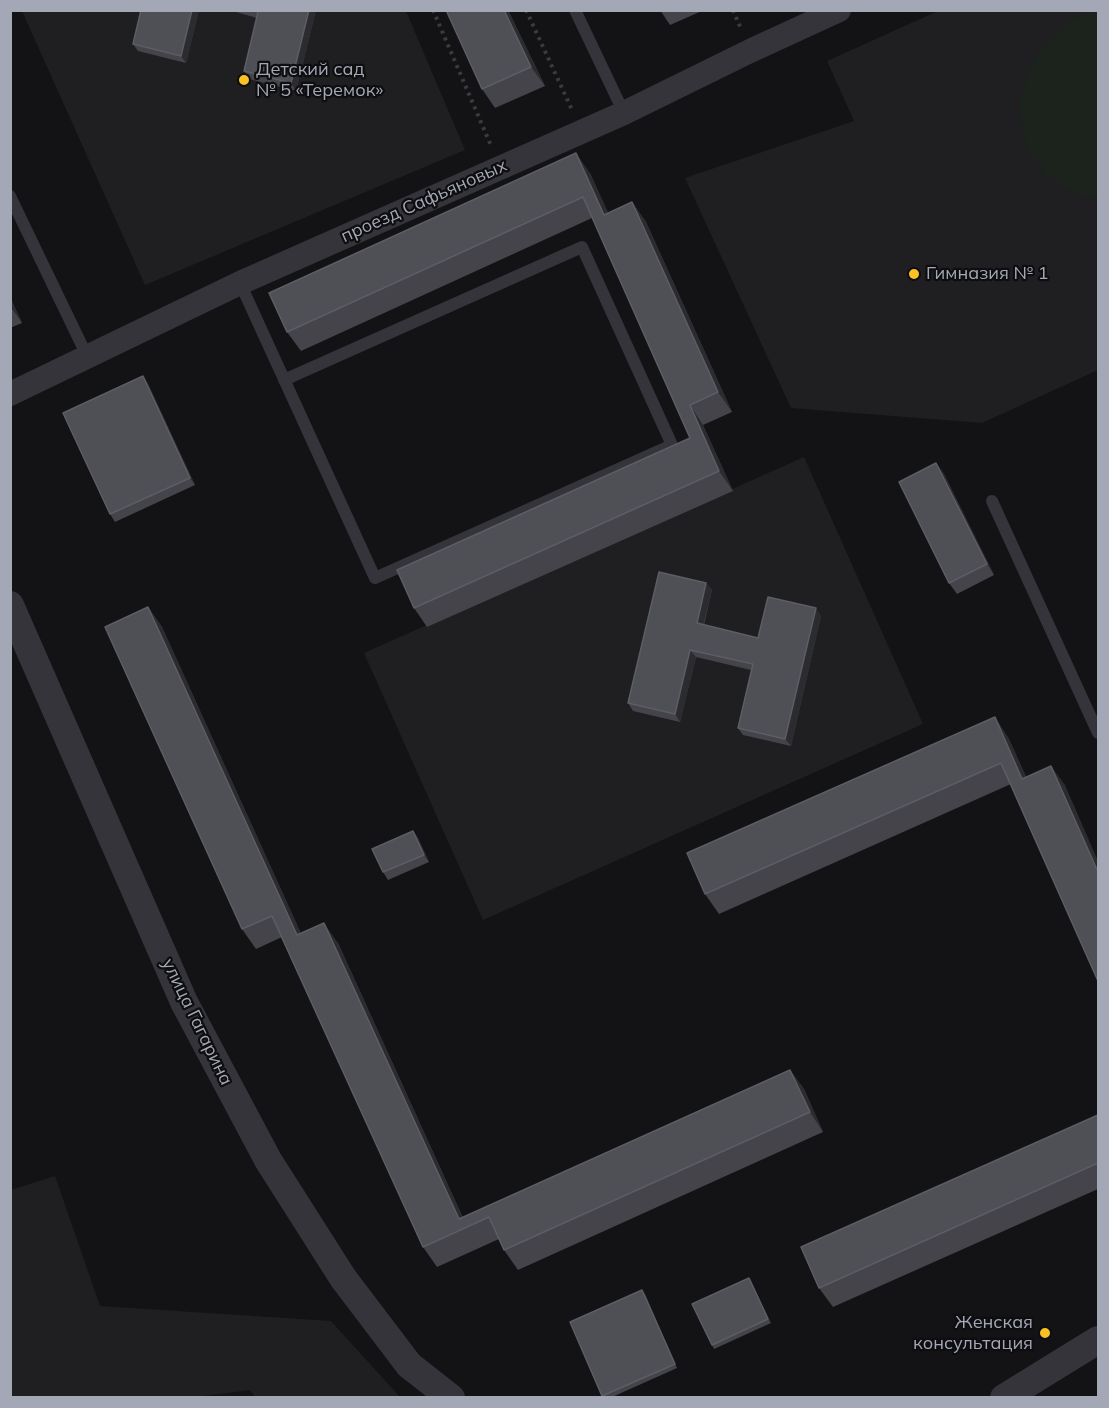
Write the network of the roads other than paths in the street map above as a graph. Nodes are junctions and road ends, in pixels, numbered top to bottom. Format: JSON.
{"nodes":[{"id":1,"x":575,"y":10,"type":"edge"},
{"id":2,"x":839,"y":10,"type":"edge"},
{"id":3,"x":624,"y":112,"type":"junction"},
{"id":4,"x":10,"y":196,"type":"edge"},
{"id":5,"x":240,"y":283,"type":"junction"},
{"id":6,"x":88,"y":358,"type":"junction"},
{"id":7,"x":284,"y":380,"type":"junction"},
{"id":8,"x":10,"y":394,"type":"edge"},
{"id":9,"x":992,"y":501,"type":"dead end"},
{"id":10,"x":10,"y":605,"type":"edge"},
{"id":11,"x":1098,"y":733,"type":"edge"},
{"id":12,"x":1098,"y":1340,"type":"edge"},
{"id":13,"x":451,"y":1398,"type":"edge"},
{"id":14,"x":1004,"y":1398,"type":"edge"}],
"edges":[{"from":1,"to":3,"type":"lane"},
{"from":2,"to":3,"type":"street","name":"проезд Сафьяновых"},
{"from":3,"to":5,"type":"street","name":"проезд Сафьяновых"},
{"from":4,"to":6,"type":"lane"},
{"from":5,"to":6,"type":"street","name":"проезд Сафьяновых"},
{"from":5,"to":7,"type":"lane"},
{"from":6,"to":8,"type":"street","name":"проезд Сафьяновых"},
{"from":7,"to":7,"type":"lane"},
{"from":9,"to":11,"type":"lane"},
{"from":10,"to":13,"type":"street","name":"улица Гагарина"},
{"from":12,"to":14,"type":"street"}]}
